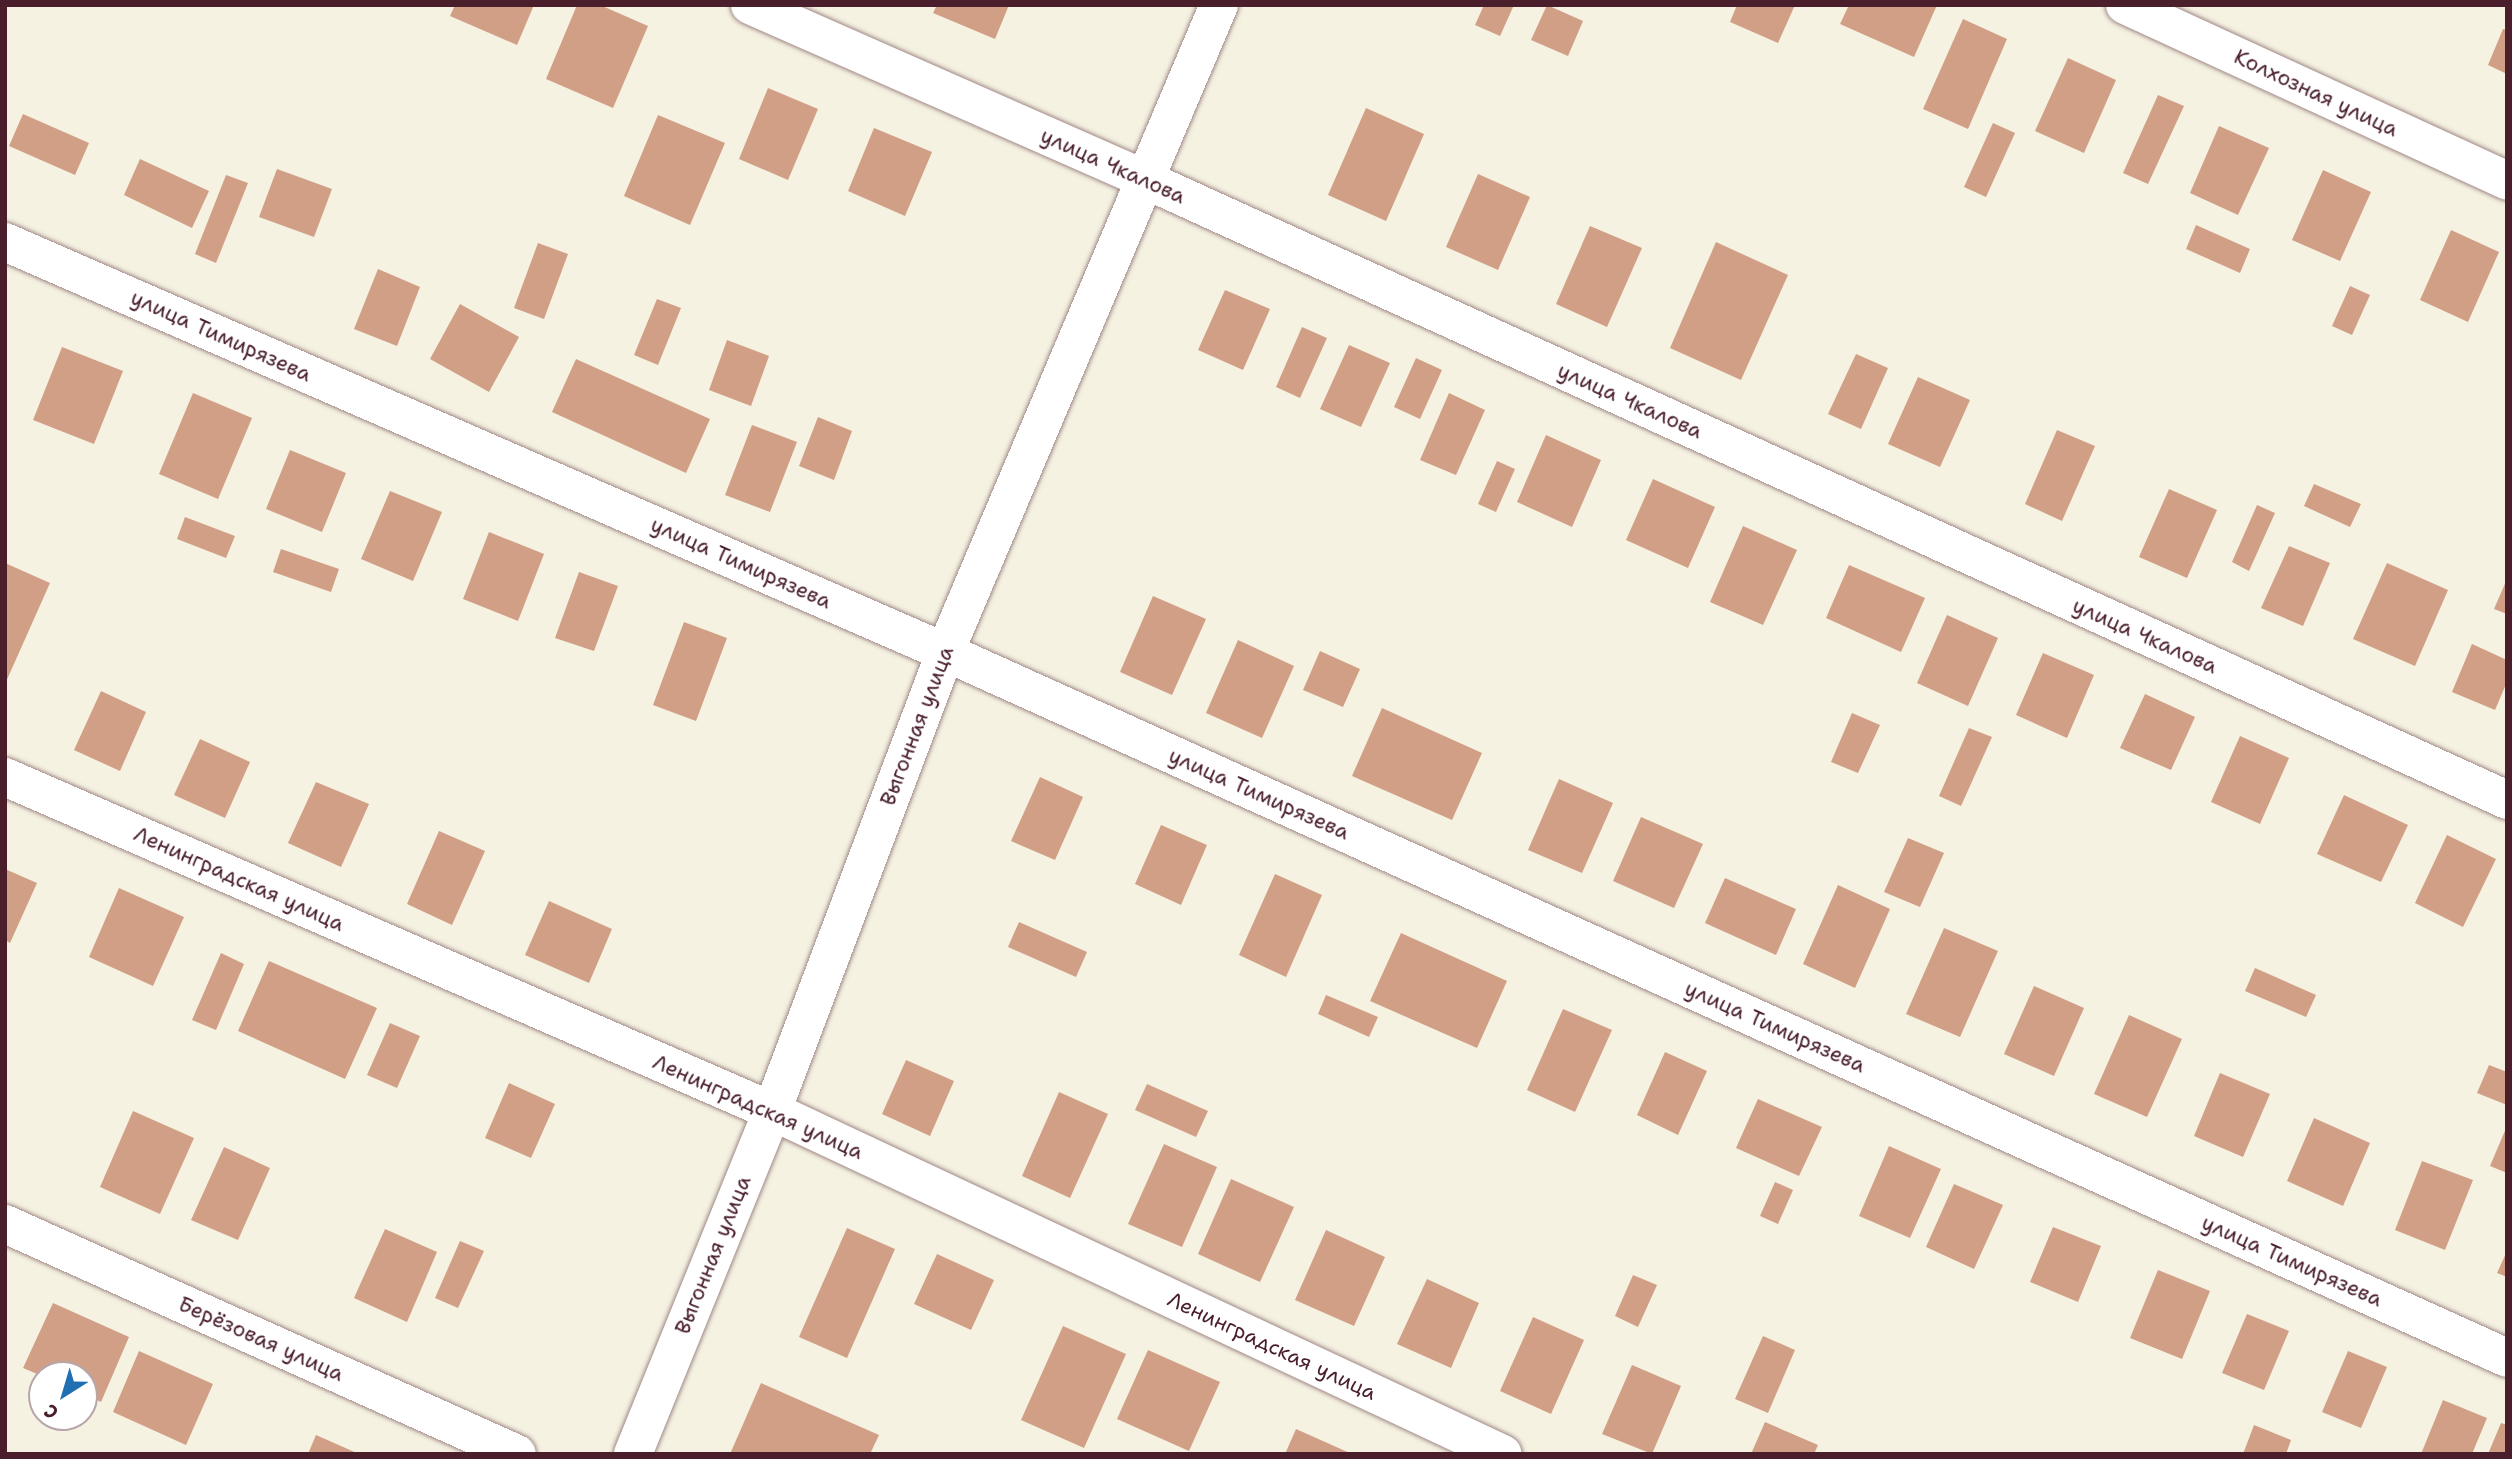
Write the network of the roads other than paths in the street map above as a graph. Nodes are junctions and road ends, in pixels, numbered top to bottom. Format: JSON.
{"nodes":[{"id":1,"x":750,"y":5,"type":"edge"},
{"id":2,"x":1219,"y":5,"type":"edge"},
{"id":3,"x":2125,"y":5,"type":"edge"},
{"id":4,"x":1146,"y":180,"type":"junction"},
{"id":5,"x":2507,"y":181,"type":"edge"},
{"id":6,"x":5,"y":242,"type":"edge"},
{"id":7,"x":945,"y":652,"type":"junction"},
{"id":8,"x":5,"y":778,"type":"edge"},
{"id":9,"x":2507,"y":800,"type":"edge"},
{"id":10,"x":772,"y":1111,"type":"junction"},
{"id":11,"x":5,"y":1224,"type":"edge"},
{"id":12,"x":2507,"y":1358,"type":"edge"},
{"id":13,"x":517,"y":1454,"type":"edge"},
{"id":14,"x":632,"y":1454,"type":"edge"},
{"id":15,"x":1503,"y":1454,"type":"edge"}],
"edges":[{"from":1,"to":4,"type":"street","name":"улица Чкалова"},
{"from":2,"to":4,"type":"street","name":"Выгонная улица"},
{"from":3,"to":5,"type":"street","name":"Колхозная улица"},
{"from":4,"to":7,"type":"street","name":"Выгонная улица"},
{"from":4,"to":9,"type":"street","name":"улица Чкалова"},
{"from":6,"to":7,"type":"street","name":"улица Тимирязева"},
{"from":7,"to":10,"type":"street","name":"Выгонная улица"},
{"from":7,"to":12,"type":"street","name":"улица Тимирязева"},
{"from":8,"to":10,"type":"street","name":"Ленинградская улица"},
{"from":10,"to":14,"type":"street","name":"Выгонная улица"},
{"from":10,"to":15,"type":"street","name":"Ленинградская улица"},
{"from":11,"to":13,"type":"street","name":"Берёзовая улица"}]}
